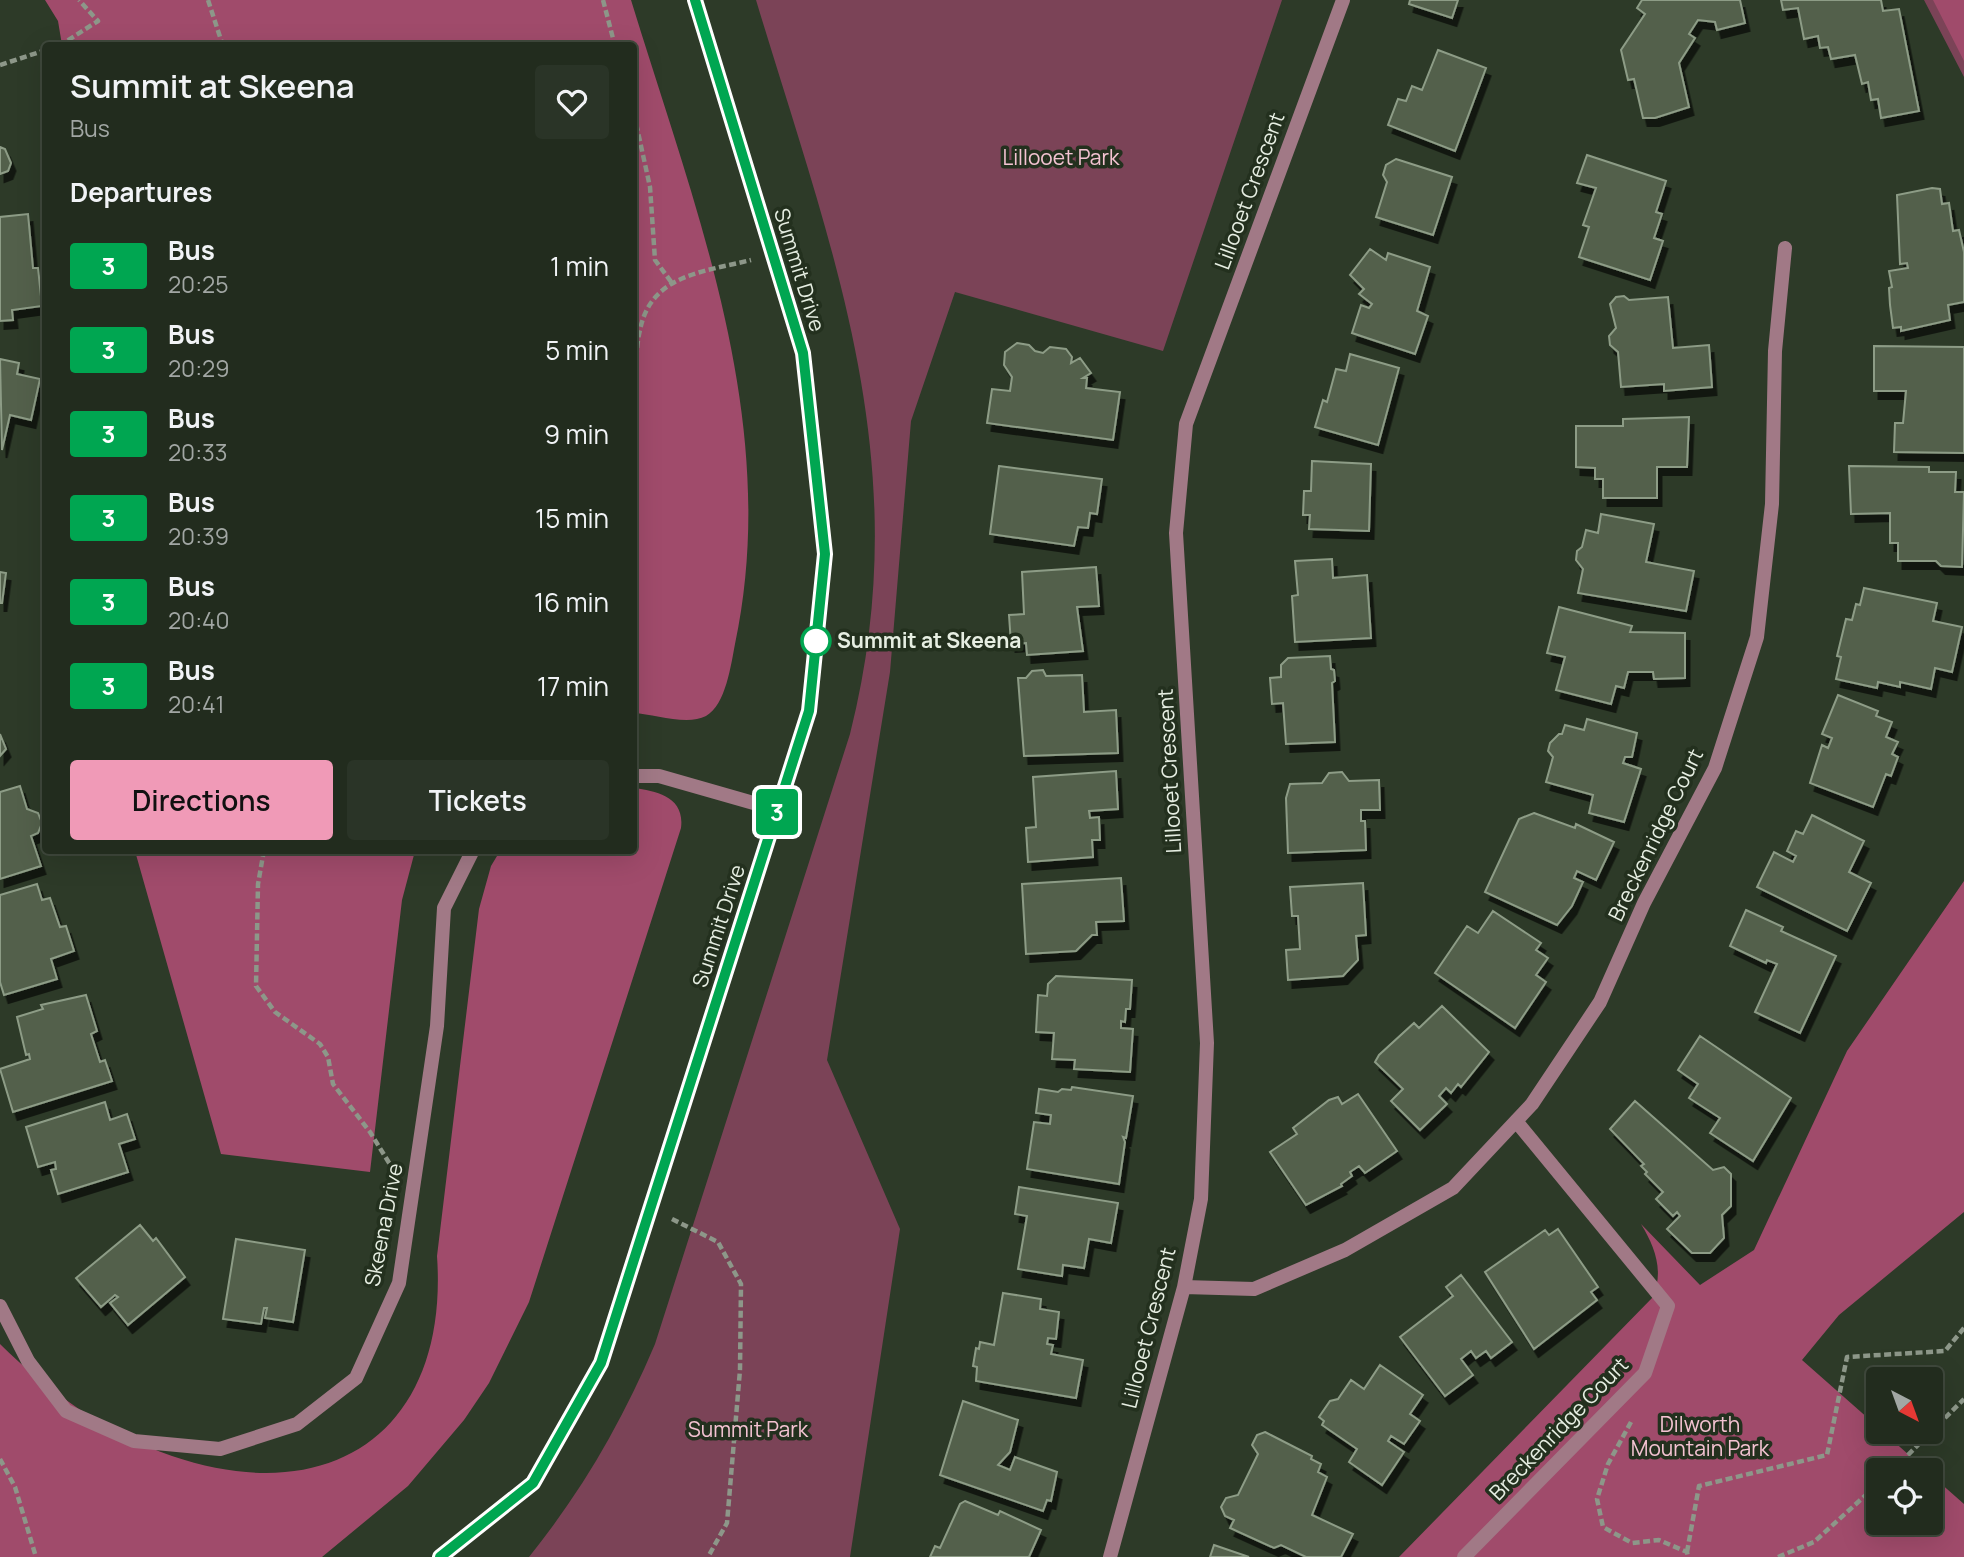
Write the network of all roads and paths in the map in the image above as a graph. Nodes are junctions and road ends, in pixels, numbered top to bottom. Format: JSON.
{"nodes":[{"id":1,"x":79,"y":0,"type":"edge"},
{"id":2,"x":208,"y":0,"type":"edge"},
{"id":3,"x":603,"y":0,"type":"edge"},
{"id":4,"x":695,"y":0,"type":"edge"},
{"id":5,"x":1343,"y":0,"type":"edge"},
{"id":6,"x":70,"y":42,"type":"edge"},
{"id":7,"x":222,"y":42,"type":"edge"},
{"id":8,"x":614,"y":42,"type":"edge"},
{"id":9,"x":42,"y":51,"type":"edge"},
{"id":10,"x":0,"y":65,"type":"edge"},
{"id":11,"x":637,"y":128,"type":"edge"},
{"id":12,"x":1785,"y":248,"type":"dead end"},
{"id":13,"x":772,"y":254,"type":"junction"},
{"id":14,"x":672,"y":283,"type":"junction"},
{"id":15,"x":637,"y":350,"type":"edge"},
{"id":16,"x":637,"y":776,"type":"edge"},
{"id":17,"x":778,"y":810,"type":"junction"},
{"id":18,"x":263,"y":854,"type":"edge"},
{"id":19,"x":470,"y":854,"type":"edge"},
{"id":20,"x":1516,"y":1121,"type":"junction"},
{"id":21,"x":414,"y":1180,"type":"junction"},
{"id":22,"x":651,"y":1209,"type":"junction"},
{"id":23,"x":1184,"y":1287,"type":"junction"},
{"id":24,"x":0,"y":1306,"type":"edge"},
{"id":25,"x":1964,"y":1328,"type":"edge"},
{"id":26,"x":1635,"y":1383,"type":"junction"},
{"id":27,"x":1964,"y":1399,"type":"edge"},
{"id":28,"x":1905,"y":1458,"type":"edge"},
{"id":29,"x":0,"y":1459,"type":"edge"},
{"id":30,"x":1866,"y":1496,"type":"edge"},
{"id":31,"x":1688,"y":1554,"type":"edge"},
{"id":32,"x":36,"y":1557,"type":"edge"},
{"id":33,"x":440,"y":1557,"type":"edge"},
{"id":34,"x":708,"y":1557,"type":"edge"},
{"id":35,"x":1110,"y":1557,"type":"edge"},
{"id":36,"x":1464,"y":1557,"type":"edge"},
{"id":37,"x":1778,"y":1557,"type":"edge"}],
"edges":[{"from":1,"to":6,"type":"path"},
{"from":2,"to":7,"type":"path"},
{"from":3,"to":8,"type":"path"},
{"from":4,"to":13,"type":"street","name":"Summit Drive"},
{"from":5,"to":23,"type":"street","name":"Lillooet Crescent"},
{"from":9,"to":10,"type":"path"},
{"from":11,"to":14,"type":"path"},
{"from":12,"to":20,"type":"street","name":"Breckenridge Court"},
{"from":13,"to":14,"type":"path"},
{"from":13,"to":17,"type":"street","name":"Summit Drive"},
{"from":14,"to":15,"type":"path"},
{"from":16,"to":17,"type":"street"},
{"from":17,"to":22,"type":"street","name":"Summit Drive"},
{"from":18,"to":21,"type":"path"},
{"from":19,"to":21,"type":"street","name":"Skeena Drive"},
{"from":20,"to":23,"type":"street","name":"Breckenridge Court"},
{"from":20,"to":26,"type":"street","name":"Breckenridge Court"},
{"from":21,"to":24,"type":"street","name":"Skeena Drive"},
{"from":22,"to":33,"type":"street","name":"Summit Drive"},
{"from":22,"to":34,"type":"path"},
{"from":23,"to":35,"type":"street","name":"Lillooet Crescent"},
{"from":25,"to":31,"type":"path"},
{"from":26,"to":31,"type":"path"},
{"from":26,"to":36,"type":"street","name":"Breckenridge Court"},
{"from":27,"to":28,"type":"path"},
{"from":29,"to":32,"type":"path"},
{"from":30,"to":37,"type":"path"}]}
